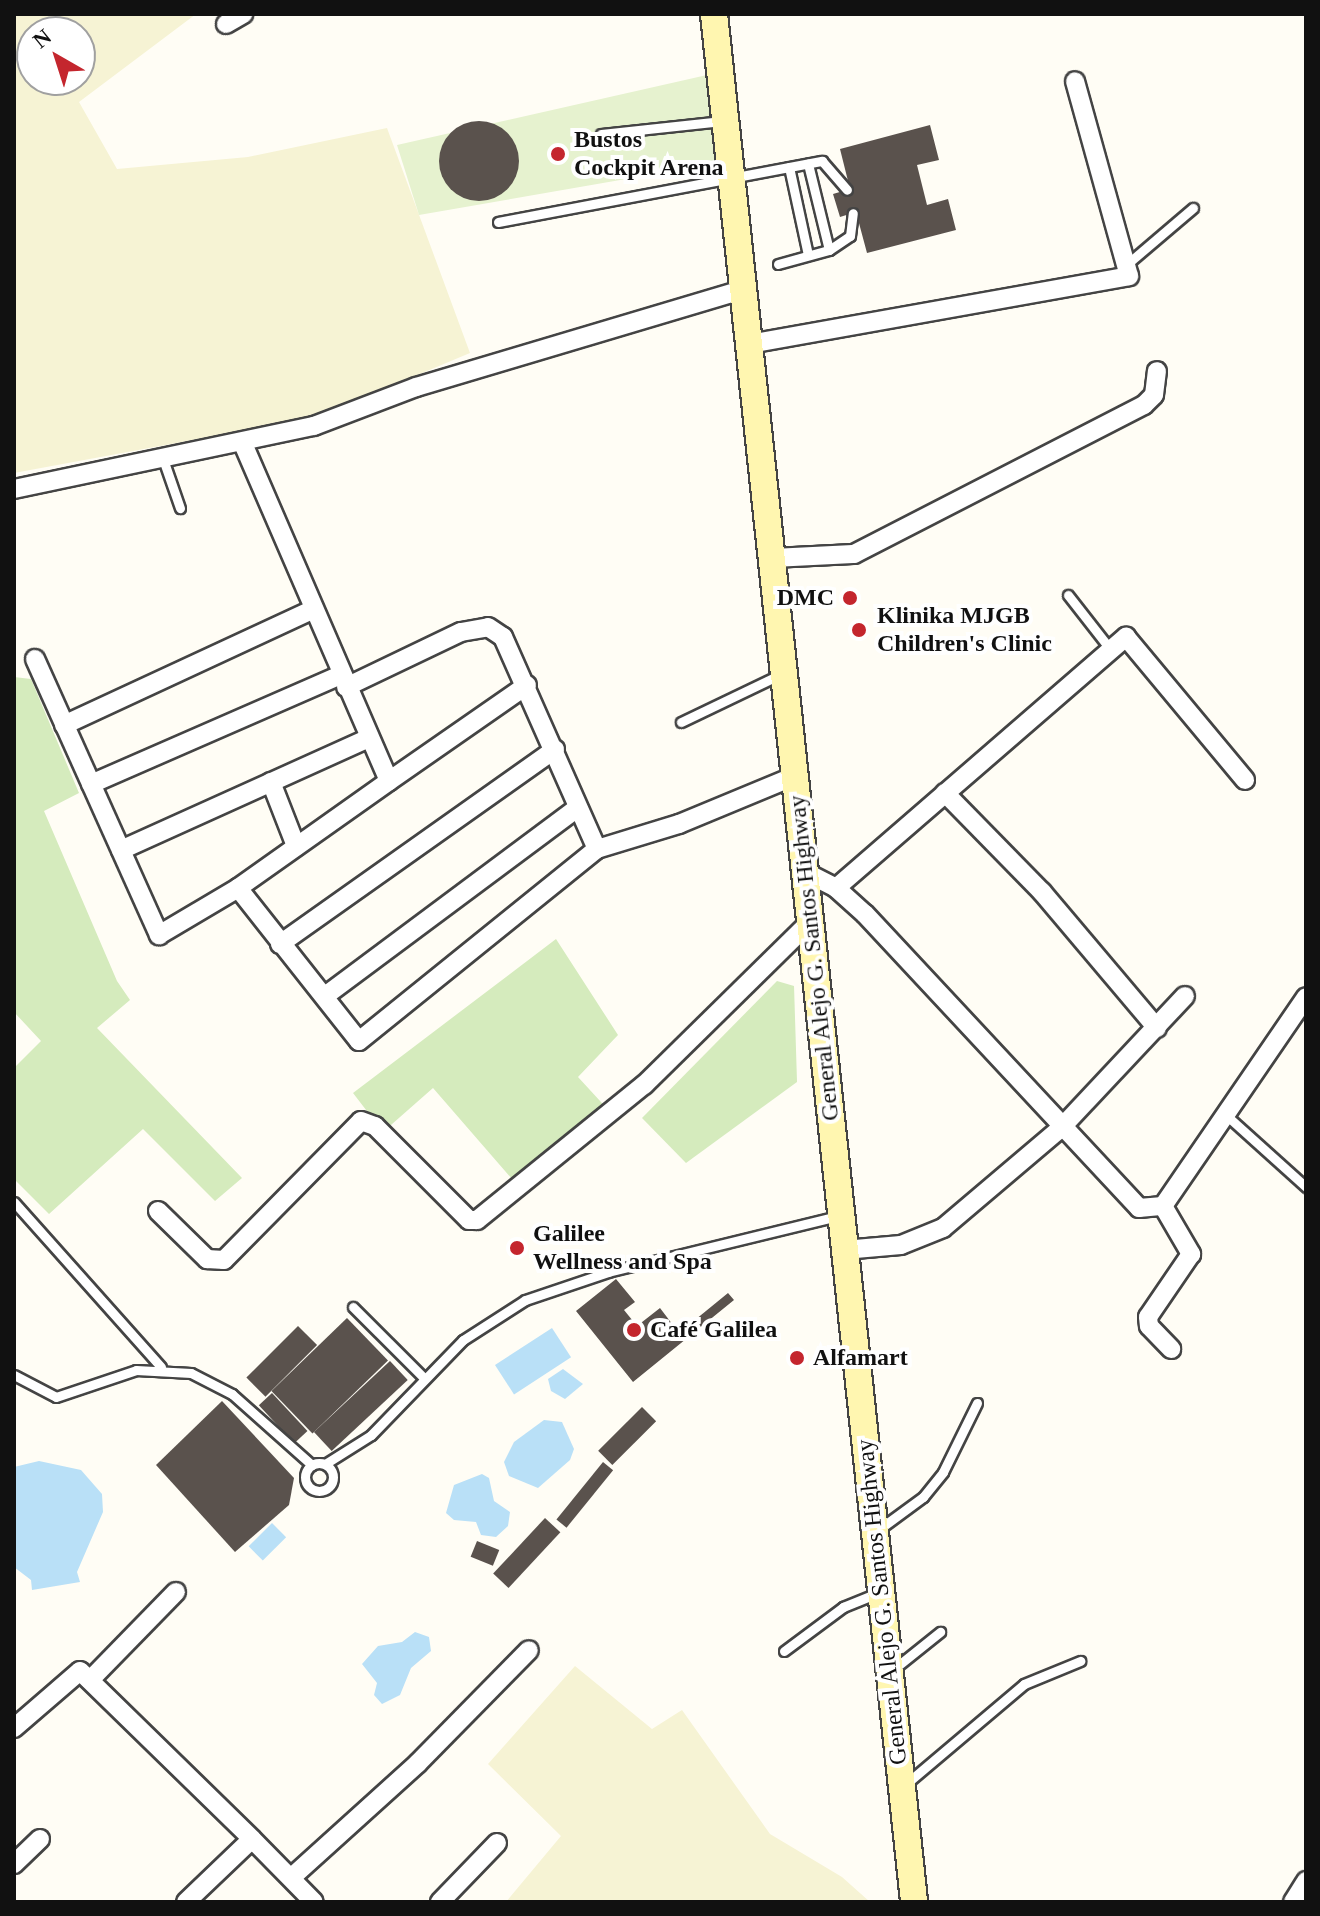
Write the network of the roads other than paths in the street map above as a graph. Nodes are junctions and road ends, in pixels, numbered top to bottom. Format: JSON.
{"nodes":[{"id":1,"x":243,"y":14,"type":"edge"},
{"id":2,"x":714,"y":14,"type":"edge"},
{"id":3,"x":226,"y":24,"type":"dead end"},
{"id":4,"x":1075,"y":81,"type":"dead end"},
{"id":5,"x":726,"y":120,"type":"junction"},
{"id":6,"x":601,"y":134,"type":"dead end"},
{"id":7,"x":808,"y":164,"type":"junction"},
{"id":8,"x":789,"y":167,"type":"junction"},
{"id":9,"x":731,"y":179,"type":"junction"},
{"id":10,"x":847,"y":190,"type":"dead end"},
{"id":11,"x":1193,"y":208,"type":"dead end"},
{"id":12,"x":853,"y":213,"type":"dead end"},
{"id":13,"x":498,"y":222,"type":"dead end"},
{"id":14,"x":829,"y":250,"type":"junction"},
{"id":15,"x":808,"y":255,"type":"junction"},
{"id":16,"x":778,"y":264,"type":"dead end"},
{"id":17,"x":1126,"y":265,"type":"junction"},
{"id":18,"x":742,"y":290,"type":"junction"},
{"id":19,"x":749,"y":344,"type":"junction"},
{"id":20,"x":1157,"y":371,"type":"dead end"},
{"id":21,"x":242,"y":442,"type":"junction"},
{"id":22,"x":163,"y":459,"type":"junction"},
{"id":23,"x":14,"y":489,"type":"edge"},
{"id":24,"x":180,"y":508,"type":"dead end"},
{"id":25,"x":772,"y":558,"type":"junction"},
{"id":26,"x":1068,"y":595,"type":"dead end"},
{"id":27,"x":312,"y":610,"type":"junction"},
{"id":28,"x":1111,"y":650,"type":"junction"},
{"id":29,"x":35,"y":659,"type":"dead end"},
{"id":30,"x":784,"y":673,"type":"junction"},
{"id":31,"x":344,"y":681,"type":"junction"},
{"id":32,"x":527,"y":685,"type":"junction"},
{"id":33,"x":681,"y":722,"type":"dead end"},
{"id":34,"x":64,"y":725,"type":"junction"},
{"id":35,"x":367,"y":739,"type":"junction"},
{"id":36,"x":555,"y":749,"type":"junction"},
{"id":37,"x":795,"y":776,"type":"junction"},
{"id":38,"x":1245,"y":780,"type":"dead end"},
{"id":39,"x":389,"y":781,"type":"junction"},
{"id":40,"x":271,"y":782,"type":"junction"},
{"id":41,"x":91,"y":784,"type":"junction"},
{"id":42,"x":945,"y":793,"type":"junction"},
{"id":43,"x":577,"y":808,"type":"junction"},
{"id":44,"x":296,"y":846,"type":"junction"},
{"id":45,"x":597,"y":849,"type":"junction"},
{"id":46,"x":121,"y":850,"type":"junction"},
{"id":47,"x":807,"y":873,"type":"junction"},
{"id":48,"x":238,"y":888,"type":"junction"},
{"id":49,"x":836,"y":888,"type":"junction"},
{"id":50,"x":810,"y":922,"type":"junction"},
{"id":51,"x":280,"y":944,"type":"junction"},
{"id":52,"x":325,"y":996,"type":"junction"},
{"id":53,"x":1185,"y":996,"type":"dead end"},
{"id":54,"x":1306,"y":997,"type":"edge"},
{"id":55,"x":1300,"y":1022,"type":"edge"},
{"id":56,"x":1157,"y":1028,"type":"junction"},
{"id":57,"x":1226,"y":1115,"type":"junction"},
{"id":58,"x":1061,"y":1128,"type":"junction"},
{"id":59,"x":1306,"y":1187,"type":"edge"},
{"id":60,"x":14,"y":1202,"type":"edge"},
{"id":61,"x":1163,"y":1206,"type":"junction"},
{"id":62,"x":158,"y":1211,"type":"dead end"},
{"id":63,"x":841,"y":1215,"type":"junction"},
{"id":64,"x":844,"y":1250,"type":"junction"},
{"id":65,"x":353,"y":1307,"type":"dead end"},
{"id":66,"x":1171,"y":1349,"type":"dead end"},
{"id":67,"x":161,"y":1367,"type":"junction"},
{"id":68,"x":14,"y":1375,"type":"edge"},
{"id":69,"x":424,"y":1378,"type":"junction"},
{"id":70,"x":977,"y":1403,"type":"dead end"},
{"id":71,"x":325,"y":1464,"type":"junction"},
{"id":72,"x":312,"y":1465,"type":"junction"},
{"id":73,"x":875,"y":1532,"type":"junction"},
{"id":74,"x":176,"y":1592,"type":"dead end"},
{"id":75,"x":881,"y":1592,"type":"junction"},
{"id":76,"x":940,"y":1632,"type":"dead end"},
{"id":77,"x":529,"y":1650,"type":"dead end"},
{"id":78,"x":784,"y":1651,"type":"dead end"},
{"id":79,"x":1080,"y":1661,"type":"dead end"},
{"id":80,"x":889,"y":1673,"type":"junction"},
{"id":81,"x":90,"y":1680,"type":"junction"},
{"id":82,"x":14,"y":1728,"type":"edge"},
{"id":83,"x":901,"y":1788,"type":"junction"},
{"id":84,"x":40,"y":1839,"type":"dead end"},
{"id":85,"x":252,"y":1839,"type":"junction"},
{"id":86,"x":497,"y":1843,"type":"dead end"},
{"id":87,"x":14,"y":1864,"type":"edge"},
{"id":88,"x":292,"y":1877,"type":"junction"},
{"id":89,"x":1306,"y":1881,"type":"edge"},
{"id":90,"x":186,"y":1902,"type":"edge"},
{"id":91,"x":314,"y":1902,"type":"edge"},
{"id":92,"x":440,"y":1902,"type":"edge"},
{"id":93,"x":914,"y":1902,"type":"edge"},
{"id":94,"x":1293,"y":1902,"type":"edge"}],
"edges":[{"from":1,"to":3,"type":"street"},
{"from":2,"to":5,"type":"main road","name":"General Alejo G. Santos Highway"},
{"from":4,"to":17,"type":"street"},
{"from":5,"to":6,"type":"lane"},
{"from":5,"to":9,"type":"main road","name":"General Alejo G. Santos Highway"},
{"from":7,"to":8,"type":"lane"},
{"from":7,"to":10,"type":"lane"},
{"from":7,"to":14,"type":"lane"},
{"from":8,"to":9,"type":"lane"},
{"from":8,"to":15,"type":"lane"},
{"from":9,"to":13,"type":"lane"},
{"from":9,"to":18,"type":"main road","name":"General Alejo G. Santos Highway"},
{"from":11,"to":17,"type":"lane"},
{"from":12,"to":14,"type":"lane"},
{"from":14,"to":15,"type":"lane"},
{"from":15,"to":16,"type":"lane"},
{"from":17,"to":19,"type":"street"},
{"from":18,"to":19,"type":"main road","name":"General Alejo G. Santos Highway"},
{"from":18,"to":21,"type":"street"},
{"from":19,"to":25,"type":"main road","name":"General Alejo G. Santos Highway"},
{"from":20,"to":25,"type":"street"},
{"from":21,"to":22,"type":"street"},
{"from":21,"to":27,"type":"street"},
{"from":22,"to":23,"type":"street"},
{"from":22,"to":24,"type":"lane"},
{"from":25,"to":30,"type":"main road","name":"General Alejo G. Santos Highway"},
{"from":26,"to":28,"type":"lane"},
{"from":27,"to":31,"type":"street"},
{"from":27,"to":34,"type":"street"},
{"from":28,"to":38,"type":"street"},
{"from":28,"to":42,"type":"street"},
{"from":29,"to":34,"type":"street"},
{"from":30,"to":33,"type":"lane"},
{"from":30,"to":37,"type":"main road","name":"General Alejo G. Santos Highway"},
{"from":31,"to":32,"type":"street"},
{"from":31,"to":35,"type":"street"},
{"from":31,"to":41,"type":"street"},
{"from":32,"to":36,"type":"street"},
{"from":32,"to":39,"type":"street"},
{"from":34,"to":41,"type":"street"},
{"from":35,"to":39,"type":"street"},
{"from":35,"to":40,"type":"street"},
{"from":36,"to":43,"type":"street"},
{"from":36,"to":51,"type":"street"},
{"from":37,"to":45,"type":"street"},
{"from":37,"to":47,"type":"main road","name":"General Alejo G. Santos Highway"},
{"from":39,"to":44,"type":"street"},
{"from":40,"to":44,"type":"street"},
{"from":40,"to":46,"type":"street"},
{"from":41,"to":46,"type":"street"},
{"from":42,"to":49,"type":"street"},
{"from":42,"to":56,"type":"street"},
{"from":43,"to":45,"type":"street"},
{"from":43,"to":52,"type":"street"},
{"from":44,"to":48,"type":"street"},
{"from":45,"to":52,"type":"street"},
{"from":46,"to":48,"type":"street"},
{"from":47,"to":49,"type":"street"},
{"from":47,"to":50,"type":"main road","name":"General Alejo G. Santos Highway"},
{"from":48,"to":51,"type":"street"},
{"from":49,"to":58,"type":"street"},
{"from":50,"to":62,"type":"street"},
{"from":50,"to":63,"type":"main road","name":"General Alejo G. Santos Highway"},
{"from":51,"to":52,"type":"street"},
{"from":53,"to":56,"type":"street"},
{"from":54,"to":55,"type":"street"},
{"from":55,"to":57,"type":"street"},
{"from":56,"to":58,"type":"street"},
{"from":57,"to":59,"type":"lane"},
{"from":57,"to":61,"type":"street"},
{"from":58,"to":61,"type":"street"},
{"from":58,"to":64,"type":"street"},
{"from":60,"to":67,"type":"lane"},
{"from":61,"to":66,"type":"street"},
{"from":63,"to":64,"type":"main road","name":"General Alejo G. Santos Highway"},
{"from":63,"to":69,"type":"lane"},
{"from":64,"to":73,"type":"main road","name":"General Alejo G. Santos Highway"},
{"from":65,"to":69,"type":"lane"},
{"from":67,"to":68,"type":"lane"},
{"from":67,"to":72,"type":"lane"},
{"from":69,"to":71,"type":"lane"},
{"from":70,"to":73,"type":"lane"},
{"from":71,"to":72,"type":"lane"},
{"from":71,"to":72,"type":"lane"},
{"from":73,"to":75,"type":"main road","name":"General Alejo G. Santos Highway"},
{"from":74,"to":81,"type":"street"},
{"from":75,"to":78,"type":"lane"},
{"from":75,"to":80,"type":"main road","name":"General Alejo G. Santos Highway"},
{"from":76,"to":80,"type":"lane"},
{"from":77,"to":88,"type":"street"},
{"from":79,"to":83,"type":"lane"},
{"from":80,"to":83,"type":"main road","name":"General Alejo G. Santos Highway"},
{"from":81,"to":82,"type":"street"},
{"from":81,"to":85,"type":"street"},
{"from":83,"to":93,"type":"main road","name":"General Alejo G. Santos Highway"},
{"from":84,"to":87,"type":"street"},
{"from":85,"to":88,"type":"street"},
{"from":85,"to":90,"type":"street"},
{"from":86,"to":92,"type":"street"},
{"from":88,"to":91,"type":"street"},
{"from":89,"to":94,"type":"street"}]}
